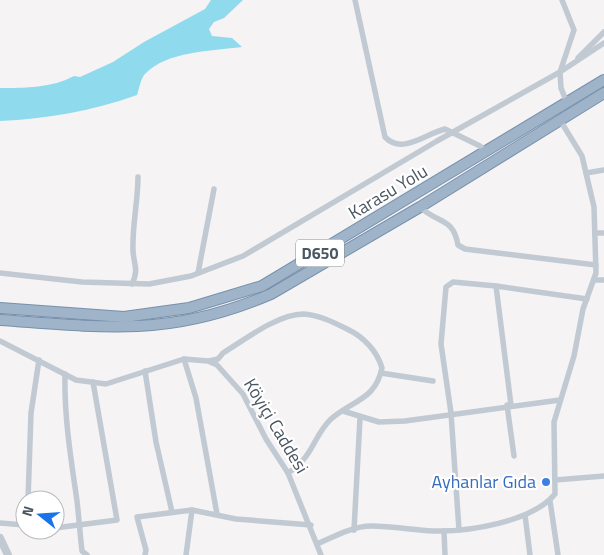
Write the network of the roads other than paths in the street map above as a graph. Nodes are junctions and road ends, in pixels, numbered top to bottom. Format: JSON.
{"nodes":[{"id":1,"x":355,"y":0,"type":"edge"},
{"id":2,"x":562,"y":0,"type":"edge"},
{"id":3,"x":604,"y":32,"type":"edge"},
{"id":4,"x":604,"y":43,"type":"edge"},
{"id":5,"x":571,"y":65,"type":"junction"},
{"id":6,"x":560,"y":72,"type":"junction"},
{"id":7,"x":604,"y":80,"type":"edge"},
{"id":8,"x":604,"y":93,"type":"edge"},
{"id":9,"x":567,"y":103,"type":"junction"},
{"id":10,"x":560,"y":120,"type":"junction"},
{"id":11,"x":452,"y":132,"type":"junction"},
{"id":12,"x":486,"y":152,"type":"junction"},
{"id":13,"x":604,"y":170,"type":"edge"},
{"id":14,"x":586,"y":173,"type":"junction"},
{"id":15,"x":138,"y":177,"type":"dead end"},
{"id":16,"x":214,"y":189,"type":"dead end"},
{"id":17,"x":420,"y":207,"type":"junction"},
{"id":18,"x":595,"y":233,"type":"junction"},
{"id":19,"x":604,"y":233,"type":"edge"},
{"id":20,"x":596,"y":265,"type":"junction"},
{"id":21,"x":0,"y":273,"type":"edge"},
{"id":22,"x":198,"y":273,"type":"junction"},
{"id":23,"x":594,"y":280,"type":"junction"},
{"id":24,"x":604,"y":280,"type":"edge"},
{"id":25,"x":132,"y":284,"type":"junction"},
{"id":26,"x":496,"y":286,"type":"junction"},
{"id":27,"x":587,"y":299,"type":"junction"},
{"id":28,"x":0,"y":308,"type":"edge"},
{"id":29,"x":0,"y":320,"type":"edge"},
{"id":30,"x":0,"y":341,"type":"edge"},
{"id":31,"x":39,"y":360,"type":"junction"},
{"id":32,"x":184,"y":360,"type":"junction"},
{"id":33,"x":208,"y":361,"type":"junction"},
{"id":34,"x":145,"y":371,"type":"junction"},
{"id":35,"x":381,"y":373,"type":"junction"},
{"id":36,"x":66,"y":374,"type":"junction"},
{"id":37,"x":433,"y":381,"type":"dead end"},
{"id":38,"x":93,"y":382,"type":"junction"},
{"id":39,"x":560,"y":400,"type":"junction"},
{"id":40,"x":509,"y":405,"type":"junction"},
{"id":41,"x":343,"y":411,"type":"junction"},
{"id":42,"x":451,"y":413,"type":"junction"},
{"id":43,"x":360,"y":418,"type":"junction"},
{"id":44,"x":514,"y":456,"type":"dead end"},
{"id":45,"x":288,"y":472,"type":"junction"},
{"id":46,"x":604,"y":476,"type":"edge"},
{"id":47,"x":555,"y":480,"type":"junction"},
{"id":48,"x":28,"y":490,"type":"edge"},
{"id":49,"x":550,"y":501,"type":"junction"},
{"id":50,"x":192,"y":510,"type":"junction"},
{"id":51,"x":172,"y":512,"type":"junction"},
{"id":52,"x":217,"y":514,"type":"junction"},
{"id":53,"x":524,"y":515,"type":"junction"},
{"id":54,"x":0,"y":523,"type":"edge"},
{"id":55,"x":15,"y":524,"type":"edge"},
{"id":56,"x":310,"y":525,"type":"junction"},
{"id":57,"x":78,"y":526,"type":"junction"},
{"id":58,"x":65,"y":527,"type":"edge"},
{"id":59,"x":354,"y":530,"type":"junction"},
{"id":60,"x":444,"y":530,"type":"junction"},
{"id":61,"x":459,"y":530,"type":"junction"},
{"id":62,"x":0,"y":538,"type":"edge"},
{"id":63,"x":317,"y":544,"type":"junction"},
{"id":64,"x":8,"y":555,"type":"edge"},
{"id":65,"x":88,"y":555,"type":"edge"},
{"id":66,"x":145,"y":555,"type":"edge"},
{"id":67,"x":186,"y":555,"type":"edge"},
{"id":68,"x":320,"y":555,"type":"edge"},
{"id":69,"x":445,"y":555,"type":"edge"},
{"id":70,"x":530,"y":555,"type":"edge"},
{"id":71,"x":558,"y":555,"type":"edge"}],
"edges":[{"from":1,"to":11,"type":"street"},
{"from":2,"to":6,"type":"street"},
{"from":3,"to":5,"type":"street"},
{"from":4,"to":5,"type":"street"},
{"from":5,"to":6,"type":"street"},
{"from":6,"to":9,"type":"street"},
{"from":6,"to":11,"type":"street"},
{"from":7,"to":9,"type":"highway","name":"Karasu Yolu","number":"D650"},
{"from":8,"to":10,"type":"highway","name":"Karasu Yolu","number":"D650"},
{"from":9,"to":12,"type":"highway","name":"Karasu Yolu","number":"D650"},
{"from":10,"to":14,"type":"street"},
{"from":10,"to":17,"type":"highway","name":"Karasu Yolu","number":"D650"},
{"from":11,"to":12,"type":"street"},
{"from":11,"to":22,"type":"street"},
{"from":12,"to":28,"type":"highway","name":"Karasu Yolu","number":"D650"},
{"from":13,"to":14,"type":"street"},
{"from":14,"to":18,"type":"street"},
{"from":15,"to":25,"type":"street"},
{"from":16,"to":22,"type":"street"},
{"from":17,"to":20,"type":"street"},
{"from":17,"to":29,"type":"highway","name":"Karasu Yolu","number":"D650"},
{"from":18,"to":19,"type":"street"},
{"from":18,"to":20,"type":"street"},
{"from":20,"to":23,"type":"street"},
{"from":21,"to":25,"type":"street"},
{"from":22,"to":25,"type":"street"},
{"from":23,"to":24,"type":"street"},
{"from":23,"to":27,"type":"street"},
{"from":26,"to":27,"type":"street"},
{"from":26,"to":40,"type":"street"},
{"from":26,"to":42,"type":"street"},
{"from":27,"to":39,"type":"street"},
{"from":30,"to":31,"type":"street"},
{"from":31,"to":36,"type":"street"},
{"from":31,"to":48,"type":"street"},
{"from":32,"to":33,"type":"street"},
{"from":32,"to":34,"type":"street"},
{"from":32,"to":52,"type":"street"},
{"from":33,"to":35,"type":"street"},
{"from":33,"to":45,"type":"street","name":"Köyiçi Caddesi"},
{"from":34,"to":38,"type":"street"},
{"from":34,"to":51,"type":"street"},
{"from":35,"to":37,"type":"street"},
{"from":35,"to":41,"type":"street"},
{"from":36,"to":38,"type":"street"},
{"from":36,"to":57,"type":"street"},
{"from":38,"to":57,"type":"street"},
{"from":39,"to":40,"type":"street"},
{"from":39,"to":47,"type":"street"},
{"from":40,"to":42,"type":"street"},
{"from":40,"to":44,"type":"street"},
{"from":41,"to":43,"type":"street"},
{"from":41,"to":45,"type":"street"},
{"from":42,"to":43,"type":"street"},
{"from":42,"to":61,"type":"street"},
{"from":43,"to":59,"type":"street"},
{"from":45,"to":56,"type":"street","name":"Köyiçi Caddesi"},
{"from":46,"to":47,"type":"street"},
{"from":47,"to":49,"type":"street"},
{"from":49,"to":53,"type":"street"},
{"from":49,"to":71,"type":"street"},
{"from":50,"to":51,"type":"street"},
{"from":50,"to":52,"type":"street"},
{"from":50,"to":67,"type":"street"},
{"from":51,"to":66,"type":"street"},
{"from":52,"to":56,"type":"street"},
{"from":53,"to":61,"type":"street"},
{"from":53,"to":70,"type":"street"},
{"from":54,"to":55,"type":"street"},
{"from":56,"to":63,"type":"street","name":"Köyiçi Caddesi"},
{"from":57,"to":58,"type":"street"},
{"from":57,"to":65,"type":"street"},
{"from":59,"to":60,"type":"street"},
{"from":59,"to":63,"type":"street"},
{"from":60,"to":61,"type":"street"},
{"from":60,"to":69,"type":"street"},
{"from":62,"to":64,"type":"street"},
{"from":63,"to":68,"type":"street","name":"Köyiçi Caddesi"}]}
